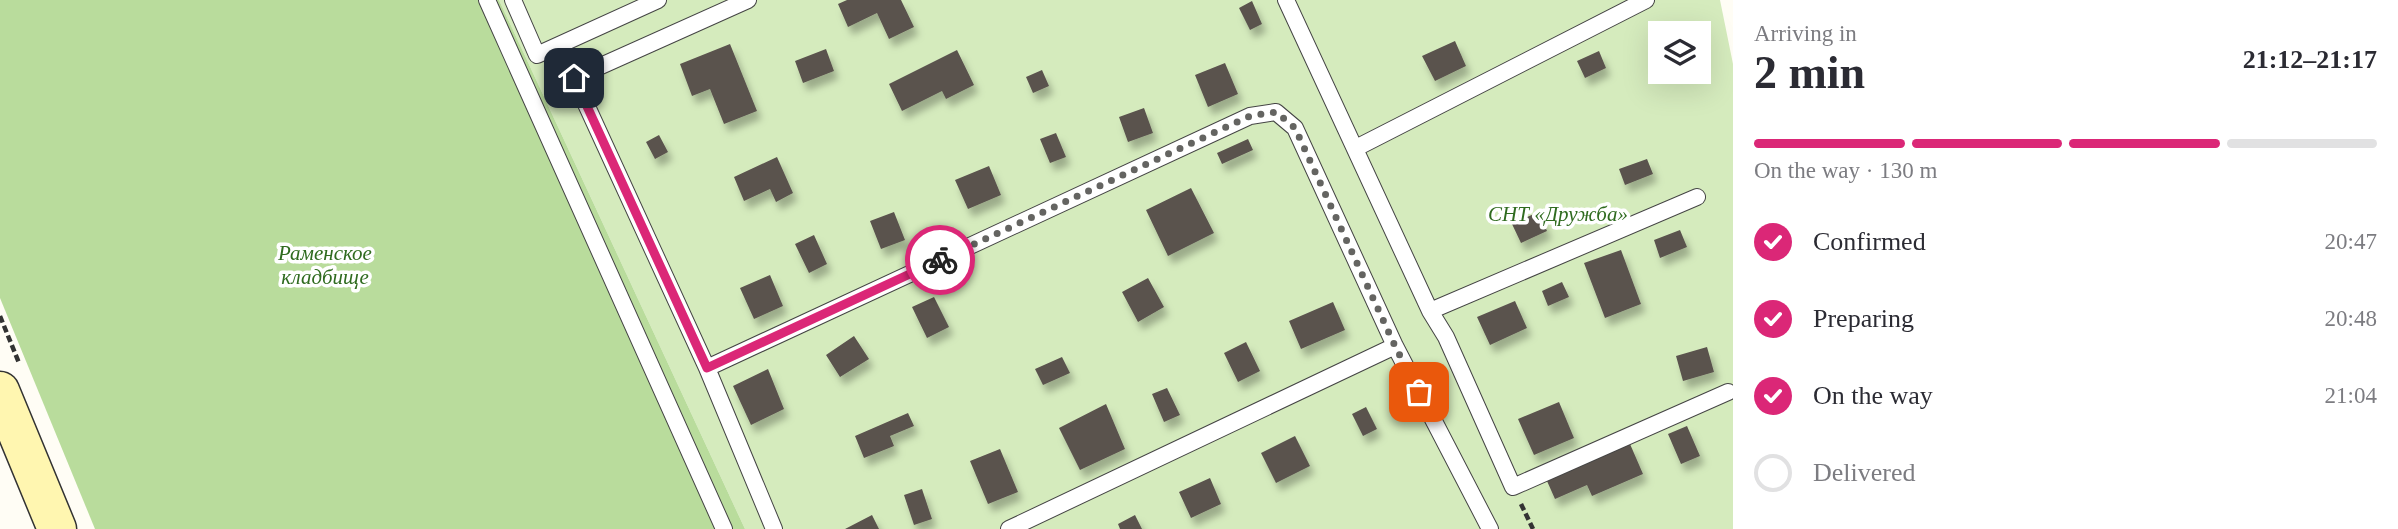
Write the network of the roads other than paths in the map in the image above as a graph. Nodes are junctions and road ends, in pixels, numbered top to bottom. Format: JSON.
{"nodes":[{"id":1,"x":486,"y":0,"type":"edge"},
{"id":2,"x":513,"y":0,"type":"edge"},
{"id":3,"x":658,"y":0,"type":"edge"},
{"id":4,"x":748,"y":0,"type":"edge"},
{"id":5,"x":1286,"y":0,"type":"edge"},
{"id":6,"x":1646,"y":0,"type":"edge"},
{"id":7,"x":1356,"y":148,"type":"junction"},
{"id":8,"x":1697,"y":197,"type":"dead end"},
{"id":9,"x":1430,"y":311,"type":"junction"},
{"id":10,"x":1395,"y":346,"type":"junction"},
{"id":11,"x":707,"y":368,"type":"junction"},
{"id":12,"x":0,"y":391,"type":"edge"},
{"id":13,"x":1728,"y":392,"type":"dead end"},
{"id":14,"x":57,"y":529,"type":"edge"},
{"id":15,"x":724,"y":529,"type":"edge"},
{"id":16,"x":774,"y":529,"type":"edge"},
{"id":17,"x":1009,"y":529,"type":"edge"},
{"id":18,"x":1490,"y":529,"type":"edge"}],
"edges":[{"from":1,"to":15,"type":"lane"},
{"from":2,"to":3,"type":"lane"},
{"from":4,"to":11,"type":"lane"},
{"from":5,"to":7,"type":"lane"},
{"from":6,"to":7,"type":"lane"},
{"from":7,"to":9,"type":"lane"},
{"from":8,"to":9,"type":"lane"},
{"from":9,"to":13,"type":"lane"},
{"from":10,"to":11,"type":"lane"},
{"from":10,"to":17,"type":"lane"},
{"from":10,"to":18,"type":"lane"},
{"from":11,"to":16,"type":"lane"},
{"from":12,"to":14,"type":"main road"}]}
